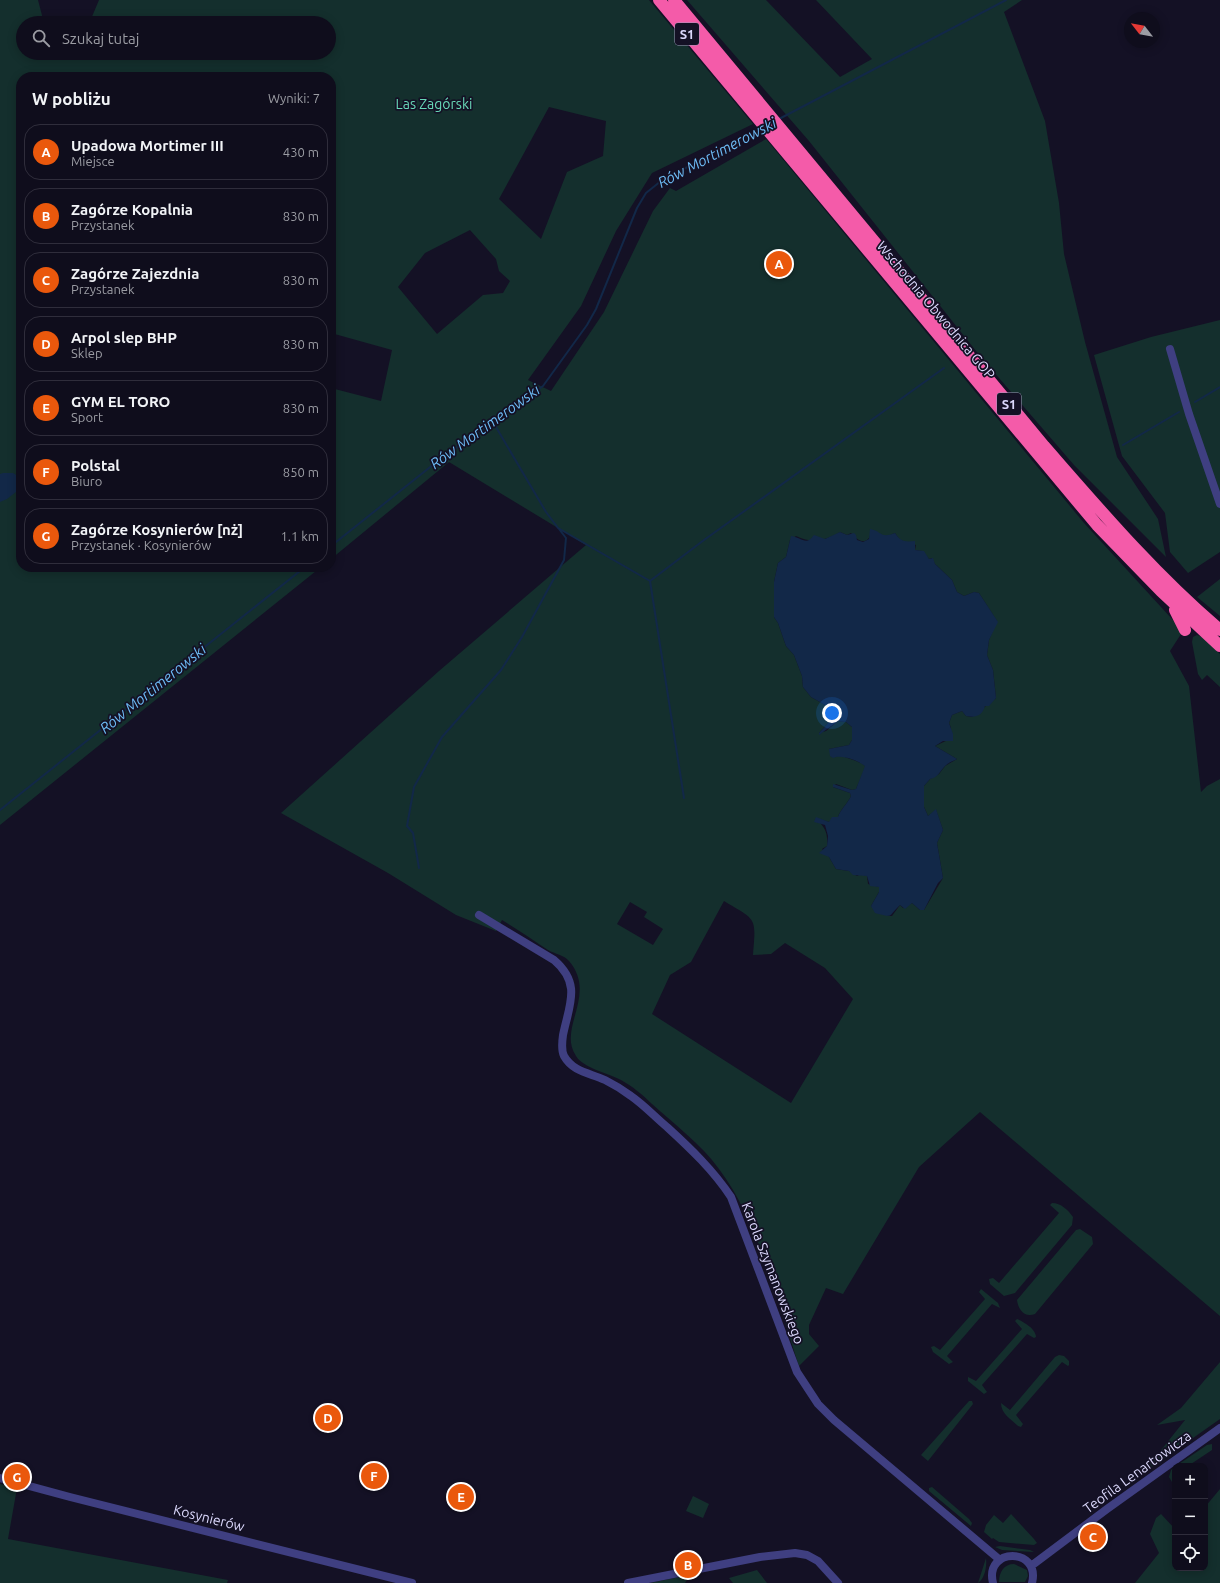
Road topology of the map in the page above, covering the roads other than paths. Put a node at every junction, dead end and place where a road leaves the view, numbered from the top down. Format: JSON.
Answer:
{"nodes":[{"id":1,"x":659,"y":0,"type":"edge"},
{"id":2,"x":674,"y":0,"type":"edge"},
{"id":3,"x":719,"y":64,"type":"junction"},
{"id":4,"x":807,"y":169,"type":"junction"},
{"id":5,"x":1170,"y":349,"type":"dead end"},
{"id":6,"x":1220,"y":504,"type":"edge"},
{"id":7,"x":1161,"y":591,"type":"junction"},
{"id":8,"x":1185,"y":630,"type":"dead end"},
{"id":9,"x":1220,"y":630,"type":"edge"},
{"id":10,"x":1220,"y":646,"type":"edge"},
{"id":11,"x":479,"y":916,"type":"dead end"},
{"id":12,"x":1220,"y":1428,"type":"edge"},
{"id":13,"x":0,"y":1478,"type":"edge"},
{"id":14,"x":1000,"y":1560,"type":"junction"},
{"id":15,"x":1031,"y":1566,"type":"junction"},
{"id":16,"x":992,"y":1573,"type":"junction"},
{"id":17,"x":412,"y":1583,"type":"edge"},
{"id":18,"x":628,"y":1583,"type":"edge"},
{"id":19,"x":838,"y":1583,"type":"edge"},
{"id":20,"x":986,"y":1583,"type":"edge"},
{"id":21,"x":993,"y":1583,"type":"edge"},
{"id":22,"x":1032,"y":1583,"type":"edge"}],
"edges":[{"from":1,"to":3,"type":"highway","name":"Wschodnia Obwodnica GOP","number":"S1"},
{"from":2,"to":3,"type":"highway","name":"Wschodnia Obwodnica GOP","number":"S1"},
{"from":3,"to":4,"type":"highway","name":"Wschodnia Obwodnica GOP","number":"S1"},
{"from":4,"to":7,"type":"highway","name":"Wschodnia Obwodnica GOP","number":"S1"},
{"from":4,"to":9,"type":"highway","name":"Wschodnia Obwodnica GOP","number":"S1"},
{"from":5,"to":6,"type":"street"},
{"from":7,"to":8,"type":"highway"},
{"from":7,"to":10,"type":"highway","name":"Wschodnia Obwodnica GOP","number":"S1"},
{"from":11,"to":14,"type":"street","name":"Karola Szymanowskiego"},
{"from":12,"to":15,"type":"street","name":"Teofila Lenartowicza"},
{"from":13,"to":17,"type":"street","name":"Kosynierów"},
{"from":14,"to":15,"type":"street"},
{"from":14,"to":16,"type":"street"},
{"from":15,"to":22,"type":"street"},
{"from":16,"to":20,"type":"street"},
{"from":16,"to":21,"type":"street"},
{"from":18,"to":19,"type":"street"}]}
